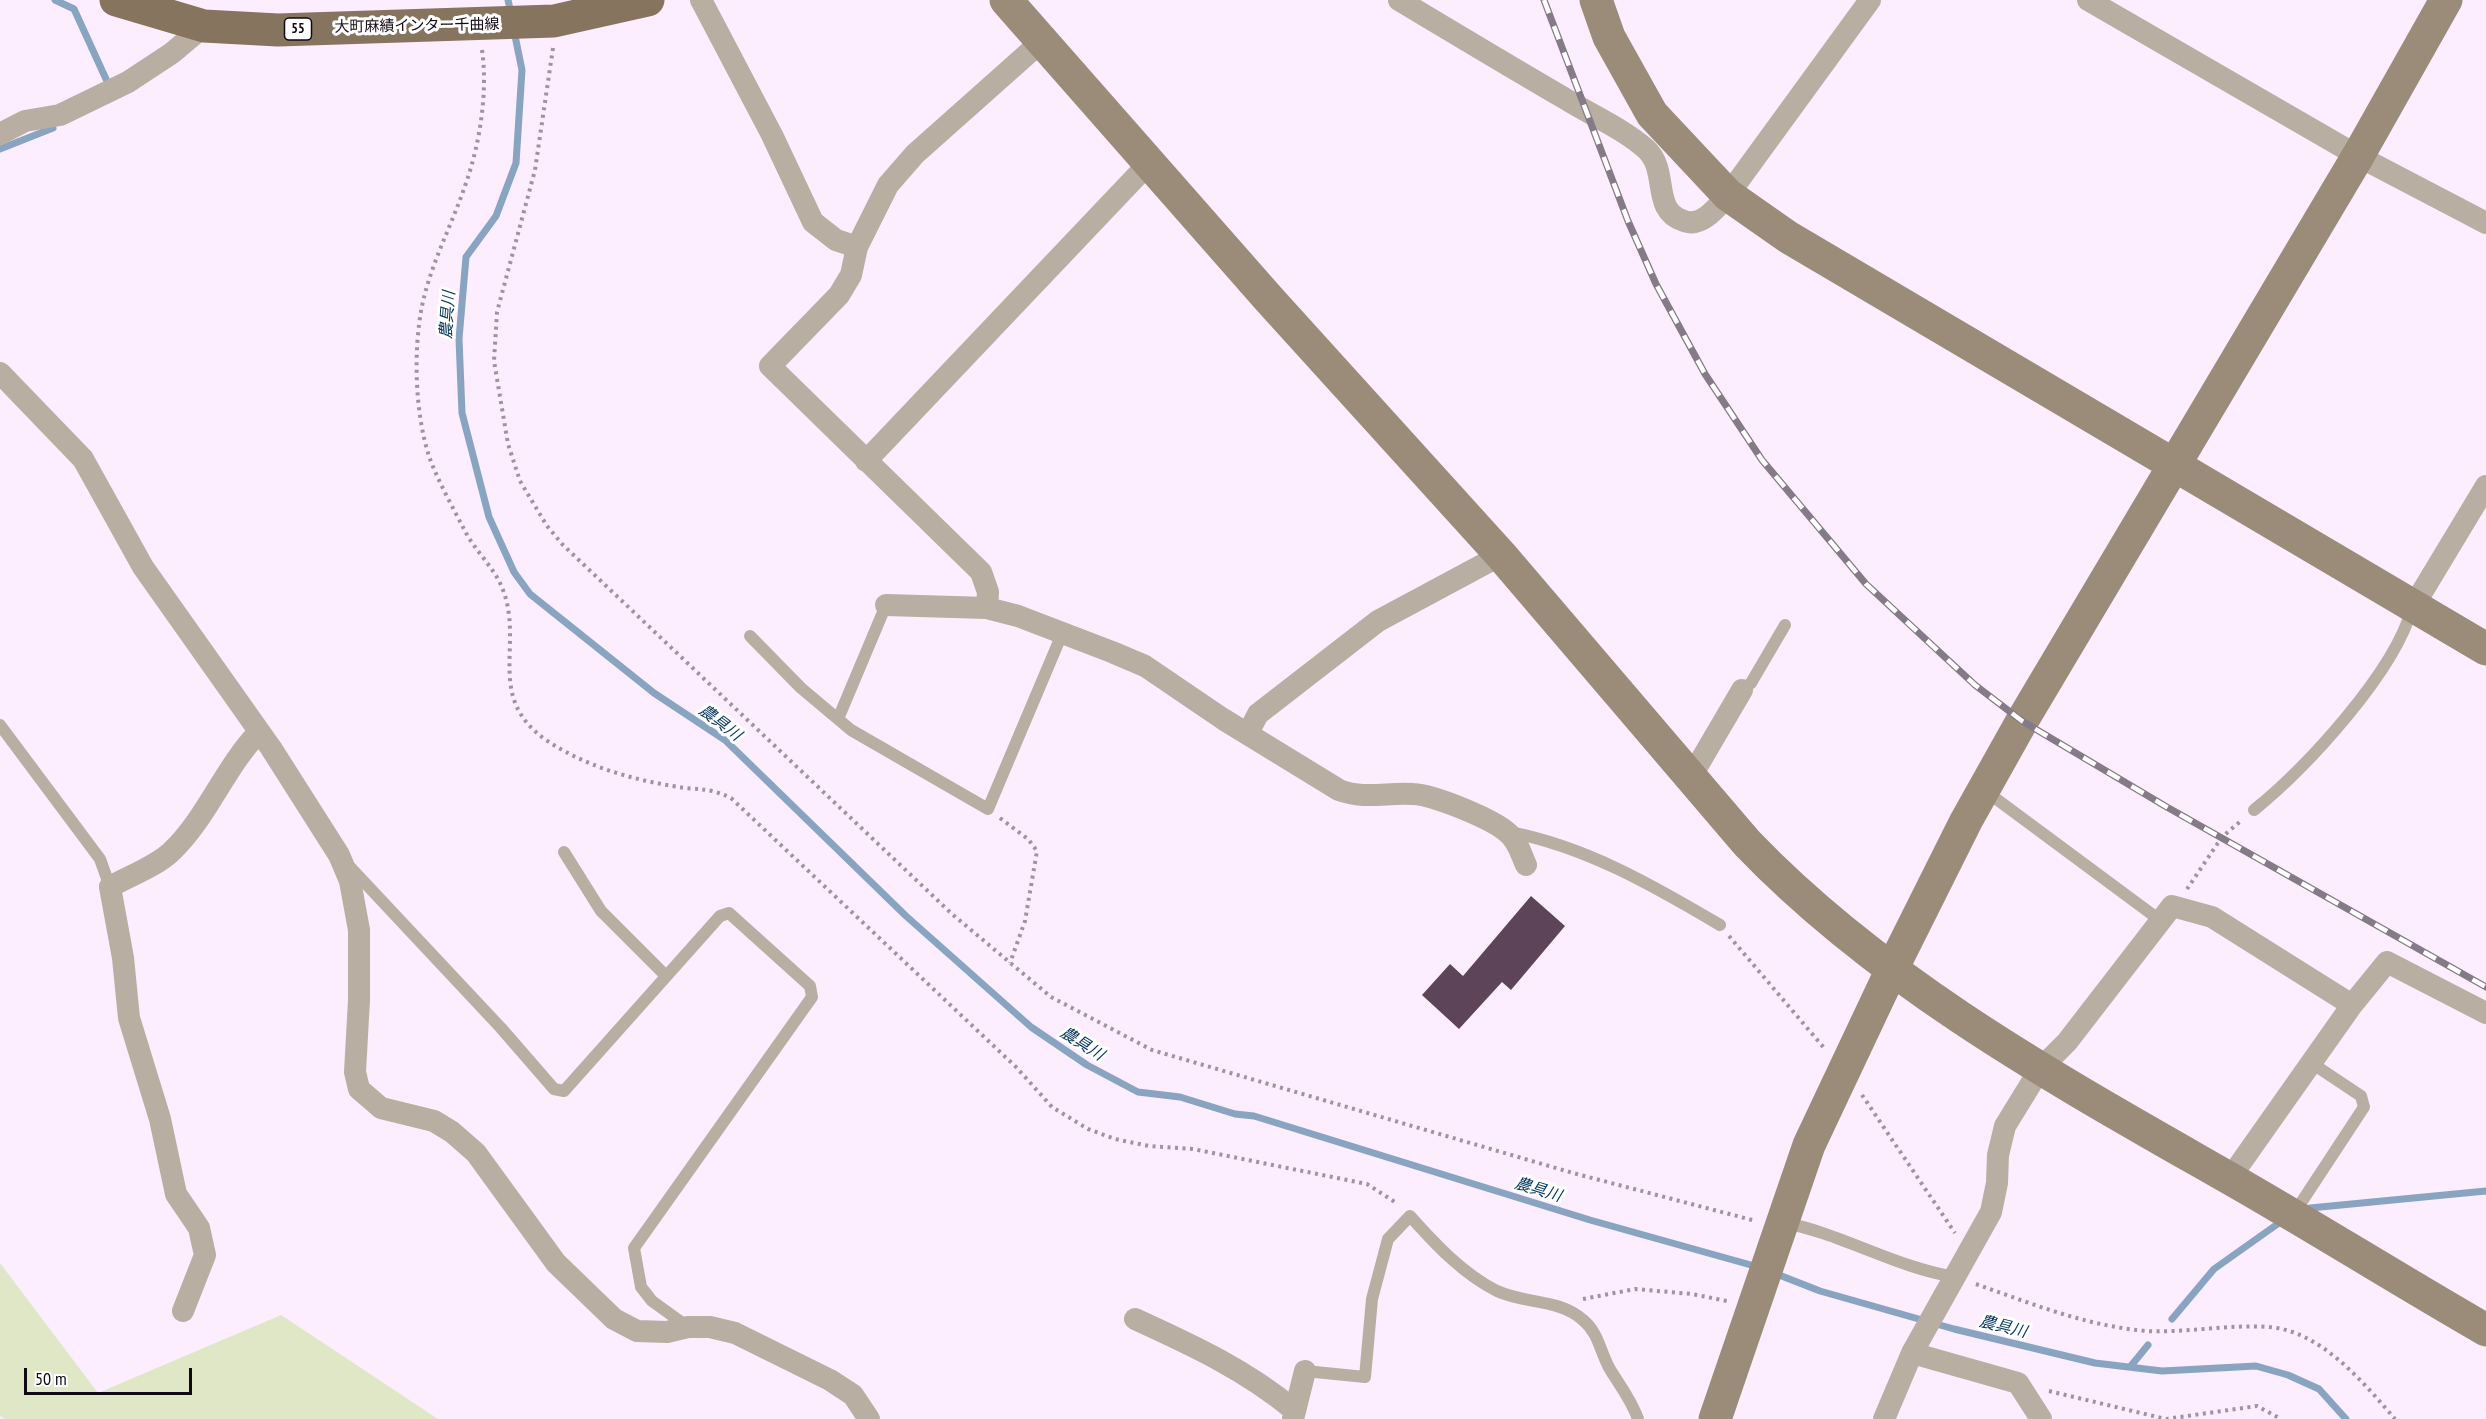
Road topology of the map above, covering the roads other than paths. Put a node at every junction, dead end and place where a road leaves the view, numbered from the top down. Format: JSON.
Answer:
{"nodes":[{"id":1,"x":116,"y":0,"type":"edge"},
{"id":2,"x":701,"y":0,"type":"edge"},
{"id":3,"x":1006,"y":0,"type":"edge"},
{"id":4,"x":1399,"y":0,"type":"edge"},
{"id":5,"x":1596,"y":0,"type":"edge"},
{"id":6,"x":1869,"y":0,"type":"edge"},
{"id":7,"x":2088,"y":0,"type":"edge"},
{"id":8,"x":2446,"y":0,"type":"edge"},
{"id":9,"x":629,"y":2,"type":"edge"},
{"id":10,"x":204,"y":26,"type":"junction"},
{"id":11,"x":1042,"y":41,"type":"junction"},
{"id":12,"x":0,"y":134,"type":"edge"},
{"id":13,"x":2358,"y":156,"type":"junction"},
{"id":14,"x":1151,"y":161,"type":"junction"},
{"id":15,"x":1728,"y":195,"type":"junction"},
{"id":16,"x":2486,"y":223,"type":"edge"},
{"id":17,"x":857,"y":247,"type":"junction"},
{"id":18,"x":0,"y":373,"type":"edge"},
{"id":19,"x":866,"y":461,"type":"junction"},
{"id":20,"x":2174,"y":463,"type":"junction"},
{"id":21,"x":2486,"y":486,"type":"edge"},
{"id":22,"x":1501,"y":555,"type":"junction"},
{"id":23,"x":886,"y":605,"type":"joint"},
{"id":24,"x":2413,"y":607,"type":"junction"},
{"id":25,"x":987,"y":608,"type":"junction"},
{"id":26,"x":1785,"y":625,"type":"dead end"},
{"id":27,"x":1062,"y":634,"type":"junction"},
{"id":28,"x":750,"y":636,"type":"dead end"},
{"id":29,"x":2486,"y":649,"type":"edge"},
{"id":30,"x":1742,"y":690,"type":"joint"},
{"id":31,"x":838,"y":719,"type":"junction"},
{"id":32,"x":0,"y":725,"type":"edge"},
{"id":33,"x":259,"y":732,"type":"junction"},
{"id":34,"x":1248,"y":733,"type":"junction"},
{"id":35,"x":1691,"y":777,"type":"junction"},
{"id":36,"x":1982,"y":793,"type":"junction"},
{"id":37,"x":2254,"y":810,"type":"road end"},
{"id":38,"x":1508,"y":832,"type":"junction"},
{"id":39,"x":564,"y":852,"type":"dead end"},
{"id":40,"x":339,"y":855,"type":"junction"},
{"id":41,"x":1526,"y":865,"type":"dead end"},
{"id":42,"x":110,"y":887,"type":"junction"},
{"id":43,"x":2166,"y":913,"type":"junction"},
{"id":44,"x":1720,"y":925,"type":"dead end"},
{"id":45,"x":1893,"y":967,"type":"junction"},
{"id":46,"x":666,"y":976,"type":"junction"},
{"id":47,"x":2352,"y":1005,"type":"junction"},
{"id":48,"x":2486,"y":1013,"type":"edge"},
{"id":49,"x":2310,"y":1062,"type":"junction"},
{"id":50,"x":2040,"y":1069,"type":"junction"},
{"id":51,"x":2230,"y":1178,"type":"junction"},
{"id":52,"x":2292,"y":1216,"type":"junction"},
{"id":53,"x":1779,"y":1228,"type":"junction"},
{"id":54,"x":1953,"y":1282,"type":"junction"},
{"id":55,"x":183,"y":1311,"type":"dead end"},
{"id":56,"x":1135,"y":1319,"type":"dead end"},
{"id":57,"x":688,"y":1327,"type":"junction"},
{"id":58,"x":2486,"y":1329,"type":"edge"},
{"id":59,"x":1915,"y":1348,"type":"junction"},
{"id":60,"x":1305,"y":1371,"type":"joint"},
{"id":61,"x":1293,"y":1414,"type":"edge"},
{"id":62,"x":870,"y":1419,"type":"edge"},
{"id":63,"x":1638,"y":1419,"type":"edge"},
{"id":64,"x":1715,"y":1419,"type":"edge"},
{"id":65,"x":1884,"y":1419,"type":"edge"},
{"id":66,"x":2041,"y":1419,"type":"edge"}],
"edges":[{"from":1,"to":10,"type":"main road","name":"大町麻績インター千曲線","number":"55"},
{"from":2,"to":17,"type":"street"},
{"from":3,"to":11,"type":"street"},
{"from":4,"to":15,"type":"street"},
{"from":5,"to":15,"type":"street"},
{"from":6,"to":15,"type":"street"},
{"from":7,"to":13,"type":"street"},
{"from":8,"to":13,"type":"street"},
{"from":9,"to":10,"type":"main road","name":"大町麻績インター千曲線","number":"55"},
{"from":10,"to":12,"type":"street"},
{"from":11,"to":14,"type":"street"},
{"from":11,"to":17,"type":"street"},
{"from":13,"to":16,"type":"street"},
{"from":13,"to":20,"type":"street"},
{"from":14,"to":19,"type":"street"},
{"from":14,"to":22,"type":"street"},
{"from":15,"to":20,"type":"street"},
{"from":17,"to":19,"type":"street"},
{"from":18,"to":33,"type":"street"},
{"from":19,"to":25,"type":"street"},
{"from":20,"to":24,"type":"street"},
{"from":20,"to":36,"type":"street"},
{"from":21,"to":24,"type":"street"},
{"from":22,"to":34,"type":"street"},
{"from":22,"to":35,"type":"street"},
{"from":23,"to":25,"type":"street"},
{"from":23,"to":31,"type":"lane"},
{"from":24,"to":29,"type":"street"},
{"from":24,"to":37,"type":"lane"},
{"from":25,"to":27,"type":"street"},
{"from":26,"to":30,"type":"lane"},
{"from":27,"to":31,"type":"lane"},
{"from":27,"to":34,"type":"street"},
{"from":28,"to":31,"type":"lane"},
{"from":30,"to":35,"type":"street"},
{"from":32,"to":42,"type":"lane"},
{"from":33,"to":40,"type":"street"},
{"from":33,"to":42,"type":"street"},
{"from":34,"to":38,"type":"street"},
{"from":35,"to":45,"type":"street"},
{"from":36,"to":43,"type":"lane"},
{"from":36,"to":45,"type":"street"},
{"from":38,"to":41,"type":"street"},
{"from":38,"to":44,"type":"lane"},
{"from":39,"to":46,"type":"lane"},
{"from":40,"to":46,"type":"lane"},
{"from":40,"to":57,"type":"street"},
{"from":42,"to":55,"type":"street"},
{"from":43,"to":47,"type":"street"},
{"from":43,"to":50,"type":"street"},
{"from":45,"to":50,"type":"street"},
{"from":45,"to":53,"type":"street"},
{"from":46,"to":57,"type":"lane"},
{"from":47,"to":48,"type":"street"},
{"from":47,"to":49,"type":"street"},
{"from":49,"to":51,"type":"street"},
{"from":49,"to":52,"type":"lane"},
{"from":50,"to":51,"type":"street"},
{"from":50,"to":54,"type":"street"},
{"from":51,"to":52,"type":"street"},
{"from":52,"to":58,"type":"street"},
{"from":53,"to":54,"type":"lane"},
{"from":53,"to":64,"type":"street"},
{"from":54,"to":59,"type":"street"},
{"from":56,"to":61,"type":"street"},
{"from":57,"to":62,"type":"street"},
{"from":59,"to":65,"type":"street"},
{"from":59,"to":66,"type":"street"},
{"from":60,"to":61,"type":"street"},
{"from":60,"to":63,"type":"lane"}]}
